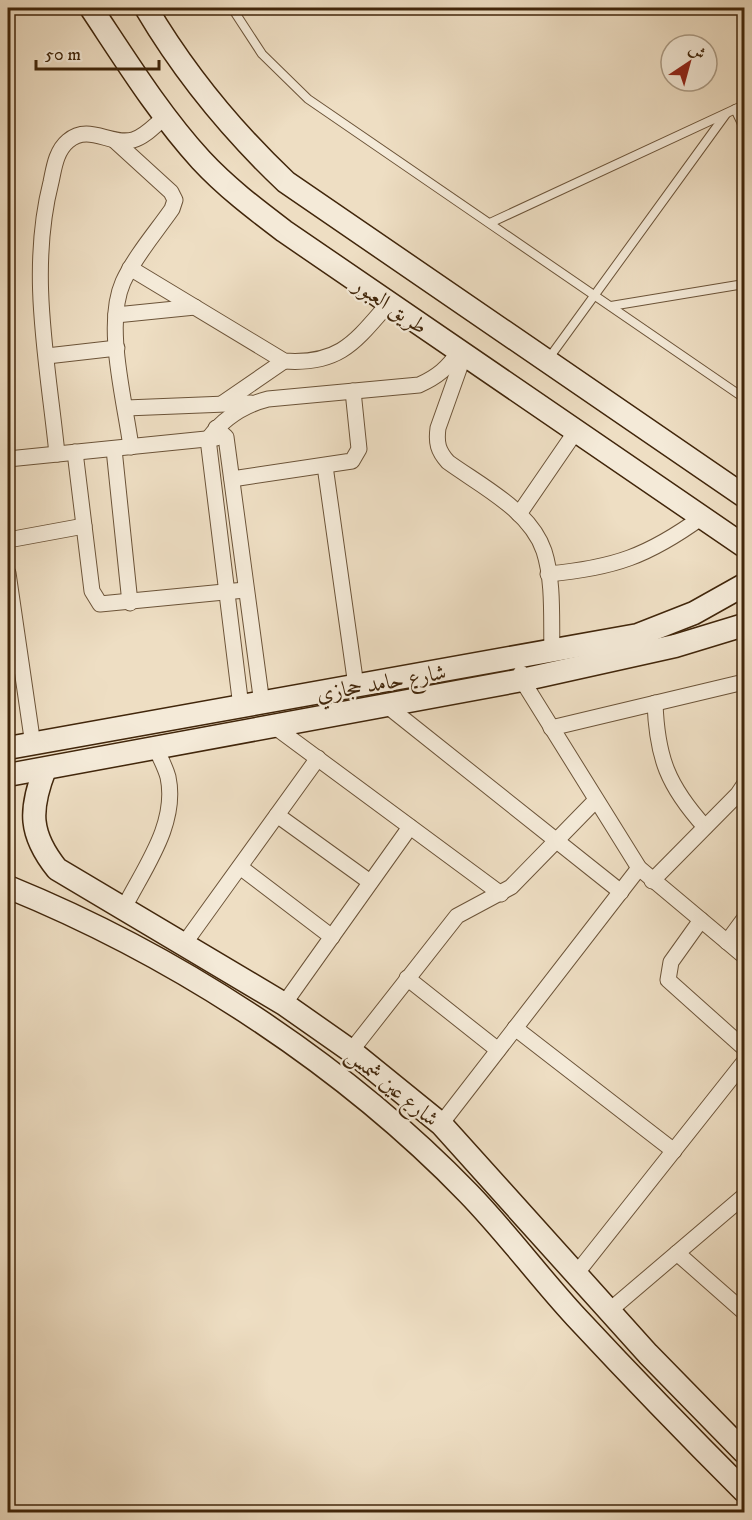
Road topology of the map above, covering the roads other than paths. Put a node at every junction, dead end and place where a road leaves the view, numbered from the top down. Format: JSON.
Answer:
{"nodes":[{"id":1,"x":91,"y":8,"type":"edge"},
{"id":2,"x":146,"y":8,"type":"edge"},
{"id":3,"x":232,"y":8,"type":"edge"},
{"id":4,"x":744,"y":105,"type":"edge"},
{"id":5,"x":735,"y":109,"type":"junction"},
{"id":6,"x":726,"y":114,"type":"junction"},
{"id":7,"x":166,"y":116,"type":"junction"},
{"id":8,"x":744,"y":128,"type":"edge"},
{"id":9,"x":114,"y":140,"type":"junction"},
{"id":10,"x":490,"y":224,"type":"junction"},
{"id":11,"x":130,"y":268,"type":"junction"},
{"id":12,"x":744,"y":284,"type":"edge"},
{"id":13,"x":595,"y":295,"type":"junction"},
{"id":14,"x":389,"y":303,"type":"junction"},
{"id":15,"x":611,"y":306,"type":"junction"},
{"id":16,"x":195,"y":307,"type":"junction"},
{"id":17,"x":116,"y":315,"type":"junction"},
{"id":18,"x":117,"y":348,"type":"junction"},
{"id":19,"x":462,"y":353,"type":"junction"},
{"id":20,"x":47,"y":356,"type":"junction"},
{"id":21,"x":284,"y":361,"type":"junction"},
{"id":22,"x":547,"y":361,"type":"junction"},
{"id":23,"x":123,"y":391,"type":"junction"},
{"id":24,"x":353,"y":391,"type":"junction"},
{"id":25,"x":744,"y":398,"type":"edge"},
{"id":26,"x":251,"y":403,"type":"junction"},
{"id":27,"x":171,"y":404,"type":"junction"},
{"id":28,"x":223,"y":404,"type":"junction"},
{"id":29,"x":126,"y":408,"type":"junction"},
{"id":30,"x":576,"y":431,"type":"junction"},
{"id":31,"x":217,"y":435,"type":"junction"},
{"id":32,"x":130,"y":447,"type":"junction"},
{"id":33,"x":114,"y":449,"type":"junction"},
{"id":34,"x":75,"y":452,"type":"junction"},
{"id":35,"x":57,"y":454,"type":"junction"},
{"id":36,"x":8,"y":459,"type":"edge"},
{"id":37,"x":325,"y":466,"type":"junction"},
{"id":38,"x":232,"y":479,"type":"junction"},
{"id":39,"x":744,"y":496,"type":"edge"},
{"id":40,"x":519,"y":514,"type":"junction"},
{"id":41,"x":702,"y":517,"type":"junction"},
{"id":42,"x":84,"y":526,"type":"junction"},
{"id":43,"x":8,"y":540,"type":"edge"},
{"id":44,"x":744,"y":546,"type":"edge"},
{"id":45,"x":8,"y":573,"type":"edge"},
{"id":46,"x":548,"y":574,"type":"junction"},
{"id":47,"x":744,"y":585,"type":"edge"},
{"id":48,"x":245,"y":590,"type":"junction"},
{"id":49,"x":226,"y":592,"type":"junction"},
{"id":50,"x":130,"y":603,"type":"junction"},
{"id":51,"x":744,"y":625,"type":"edge"},
{"id":52,"x":552,"y":652,"type":"junction"},
{"id":53,"x":520,"y":669,"type":"junction"},
{"id":54,"x":23,"y":675,"type":"junction"},
{"id":55,"x":8,"y":677,"type":"edge"},
{"id":56,"x":744,"y":682,"type":"edge"},
{"id":57,"x":356,"y":686,"type":"junction"},
{"id":58,"x":655,"y":703,"type":"junction"},
{"id":59,"x":386,"y":705,"type":"junction"},
{"id":60,"x":258,"y":712,"type":"junction"},
{"id":61,"x":551,"y":728,"type":"junction"},
{"id":62,"x":33,"y":745,"type":"junction"},
{"id":63,"x":155,"y":746,"type":"junction"},
{"id":64,"x":8,"y":748,"type":"edge"},
{"id":65,"x":318,"y":758,"type":"junction"},
{"id":66,"x":45,"y":770,"type":"junction"},
{"id":67,"x":8,"y":775,"type":"edge"},
{"id":68,"x":742,"y":793,"type":"edge"},
{"id":69,"x":596,"y":800,"type":"junction"},
{"id":70,"x":278,"y":815,"type":"junction"},
{"id":71,"x":410,"y":827,"type":"junction"},
{"id":72,"x":705,"y":827,"type":"junction"},
{"id":73,"x":556,"y":841,"type":"junction"},
{"id":74,"x":240,"y":867,"type":"junction"},
{"id":75,"x":639,"y":868,"type":"junction"},
{"id":76,"x":652,"y":881,"type":"junction"},
{"id":77,"x":370,"y":882,"type":"junction"},
{"id":78,"x":8,"y":887,"type":"edge"},
{"id":79,"x":621,"y":892,"type":"junction"},
{"id":80,"x":501,"y":894,"type":"junction"},
{"id":81,"x":124,"y":908,"type":"junction"},
{"id":82,"x":744,"y":919,"type":"edge"},
{"id":83,"x":701,"y":920,"type":"junction"},
{"id":84,"x":332,"y":937,"type":"junction"},
{"id":85,"x":727,"y":942,"type":"junction"},
{"id":86,"x":184,"y":944,"type":"junction"},
{"id":87,"x":744,"y":956,"type":"edge"},
{"id":88,"x":407,"y":978,"type":"junction"},
{"id":89,"x":284,"y":1004,"type":"junction"},
{"id":90,"x":515,"y":1028,"type":"junction"},
{"id":91,"x":744,"y":1048,"type":"edge"},
{"id":92,"x":498,"y":1050,"type":"junction"},
{"id":93,"x":351,"y":1051,"type":"junction"},
{"id":94,"x":744,"y":1062,"type":"edge"},
{"id":95,"x":441,"y":1124,"type":"junction"},
{"id":96,"x":674,"y":1151,"type":"junction"},
{"id":97,"x":741,"y":1204,"type":"edge"},
{"id":98,"x":676,"y":1253,"type":"junction"},
{"id":99,"x":576,"y":1274,"type":"junction"},
{"id":100,"x":609,"y":1311,"type":"junction"},
{"id":101,"x":744,"y":1312,"type":"edge"},
{"id":102,"x":744,"y":1452,"type":"edge"},
{"id":103,"x":744,"y":1491,"type":"edge"}],
"edges":[{"from":1,"to":7,"type":"street","name":"طريق العبور"},
{"from":2,"to":22,"type":"street","name":"طريق العبور"},
{"from":3,"to":10,"type":"lane"},
{"from":4,"to":5,"type":"lane"},
{"from":5,"to":6,"type":"lane"},
{"from":5,"to":8,"type":"lane"},
{"from":6,"to":10,"type":"lane"},
{"from":6,"to":13,"type":"lane"},
{"from":7,"to":9,"type":"street"},
{"from":7,"to":14,"type":"street","name":"طريق العبور"},
{"from":9,"to":11,"type":"street"},
{"from":9,"to":20,"type":"street"},
{"from":10,"to":13,"type":"lane"},
{"from":11,"to":16,"type":"street"},
{"from":11,"to":17,"type":"street"},
{"from":12,"to":15,"type":"lane"},
{"from":13,"to":15,"type":"lane"},
{"from":13,"to":22,"type":"lane"},
{"from":14,"to":19,"type":"street","name":"طريق العبور"},
{"from":14,"to":21,"type":"street"},
{"from":15,"to":25,"type":"lane"},
{"from":16,"to":17,"type":"street"},
{"from":16,"to":21,"type":"street"},
{"from":17,"to":18,"type":"street"},
{"from":18,"to":20,"type":"street"},
{"from":18,"to":23,"type":"street"},
{"from":19,"to":24,"type":"street"},
{"from":19,"to":30,"type":"street","name":"طريق العبور"},
{"from":19,"to":40,"type":"street"},
{"from":20,"to":35,"type":"street"},
{"from":21,"to":28,"type":"street"},
{"from":22,"to":39,"type":"street","name":"طريق العبور"},
{"from":23,"to":27,"type":"street"},
{"from":23,"to":29,"type":"street"},
{"from":24,"to":26,"type":"street"},
{"from":24,"to":37,"type":"street"},
{"from":26,"to":28,"type":"street"},
{"from":26,"to":31,"type":"street"},
{"from":27,"to":28,"type":"street"},
{"from":27,"to":29,"type":"street"},
{"from":29,"to":32,"type":"street"},
{"from":30,"to":40,"type":"street"},
{"from":30,"to":41,"type":"street","name":"طريق العبور"},
{"from":31,"to":32,"type":"street"},
{"from":31,"to":38,"type":"street"},
{"from":31,"to":49,"type":"street"},
{"from":32,"to":33,"type":"street"},
{"from":33,"to":34,"type":"street"},
{"from":33,"to":50,"type":"street"},
{"from":34,"to":35,"type":"street"},
{"from":34,"to":42,"type":"street"},
{"from":35,"to":36,"type":"street"},
{"from":37,"to":38,"type":"street"},
{"from":37,"to":57,"type":"street"},
{"from":38,"to":48,"type":"street"},
{"from":40,"to":46,"type":"street"},
{"from":41,"to":44,"type":"street","name":"طريق العبور"},
{"from":41,"to":46,"type":"street"},
{"from":42,"to":43,"type":"street"},
{"from":42,"to":50,"type":"street"},
{"from":45,"to":54,"type":"street"},
{"from":46,"to":52,"type":"street"},
{"from":47,"to":52,"type":"street","name":"شارع حامد حجازي"},
{"from":48,"to":49,"type":"street"},
{"from":48,"to":60,"type":"street"},
{"from":49,"to":50,"type":"street"},
{"from":49,"to":60,"type":"street"},
{"from":51,"to":53,"type":"street","name":"شارع حامد حجازي"},
{"from":52,"to":53,"type":"street","name":"شارع حامد حجازي"},
{"from":53,"to":57,"type":"street","name":"شارع حامد حجازي"},
{"from":53,"to":59,"type":"street","name":"شارع حامد حجازي"},
{"from":53,"to":61,"type":"street"},
{"from":54,"to":55,"type":"street"},
{"from":54,"to":62,"type":"street"},
{"from":56,"to":58,"type":"street"},
{"from":57,"to":60,"type":"street","name":"شارع حامد حجازي"},
{"from":58,"to":61,"type":"street"},
{"from":58,"to":72,"type":"street"},
{"from":59,"to":60,"type":"street","name":"شارع حامد حجازي"},
{"from":59,"to":73,"type":"street"},
{"from":60,"to":62,"type":"street","name":"شارع حامد حجازي"},
{"from":60,"to":63,"type":"street","name":"شارع حامد حجازي"},
{"from":60,"to":65,"type":"street"},
{"from":61,"to":69,"type":"street"},
{"from":62,"to":64,"type":"street","name":"شارع حامد حجازي"},
{"from":63,"to":66,"type":"street","name":"شارع حامد حجازي"},
{"from":63,"to":81,"type":"street"},
{"from":65,"to":70,"type":"street"},
{"from":65,"to":71,"type":"street"},
{"from":66,"to":67,"type":"street","name":"شارع حامد حجازي"},
{"from":66,"to":81,"type":"street","name":"شارع عين شمس"},
{"from":68,"to":72,"type":"street"},
{"from":69,"to":73,"type":"street"},
{"from":69,"to":75,"type":"street"},
{"from":70,"to":74,"type":"street"},
{"from":70,"to":77,"type":"street"},
{"from":71,"to":77,"type":"street"},
{"from":71,"to":80,"type":"street"},
{"from":72,"to":76,"type":"street"},
{"from":73,"to":79,"type":"street"},
{"from":73,"to":80,"type":"street"},
{"from":74,"to":84,"type":"street"},
{"from":74,"to":86,"type":"street"},
{"from":75,"to":76,"type":"street"},
{"from":75,"to":79,"type":"street"},
{"from":76,"to":83,"type":"street"},
{"from":77,"to":84,"type":"street"},
{"from":78,"to":103,"type":"street","name":"شارع عين شمس"},
{"from":79,"to":90,"type":"street"},
{"from":80,"to":88,"type":"street"},
{"from":81,"to":86,"type":"street","name":"شارع عين شمس"},
{"from":82,"to":85,"type":"street"},
{"from":83,"to":85,"type":"street"},
{"from":83,"to":91,"type":"street"},
{"from":84,"to":89,"type":"street"},
{"from":85,"to":87,"type":"street"},
{"from":86,"to":89,"type":"street","name":"شارع عين شمس"},
{"from":88,"to":92,"type":"street"},
{"from":88,"to":93,"type":"street"},
{"from":89,"to":93,"type":"street","name":"شارع عين شمس"},
{"from":90,"to":92,"type":"street"},
{"from":90,"to":96,"type":"street"},
{"from":92,"to":95,"type":"street"},
{"from":93,"to":95,"type":"street","name":"شارع عين شمس"},
{"from":94,"to":96,"type":"street"},
{"from":95,"to":99,"type":"street","name":"شارع عين شمس"},
{"from":96,"to":99,"type":"street"},
{"from":97,"to":98,"type":"street"},
{"from":98,"to":100,"type":"street"},
{"from":98,"to":101,"type":"street"},
{"from":99,"to":100,"type":"street","name":"شارع عين شمس"},
{"from":100,"to":102,"type":"street","name":"شارع عين شمس"}]}
